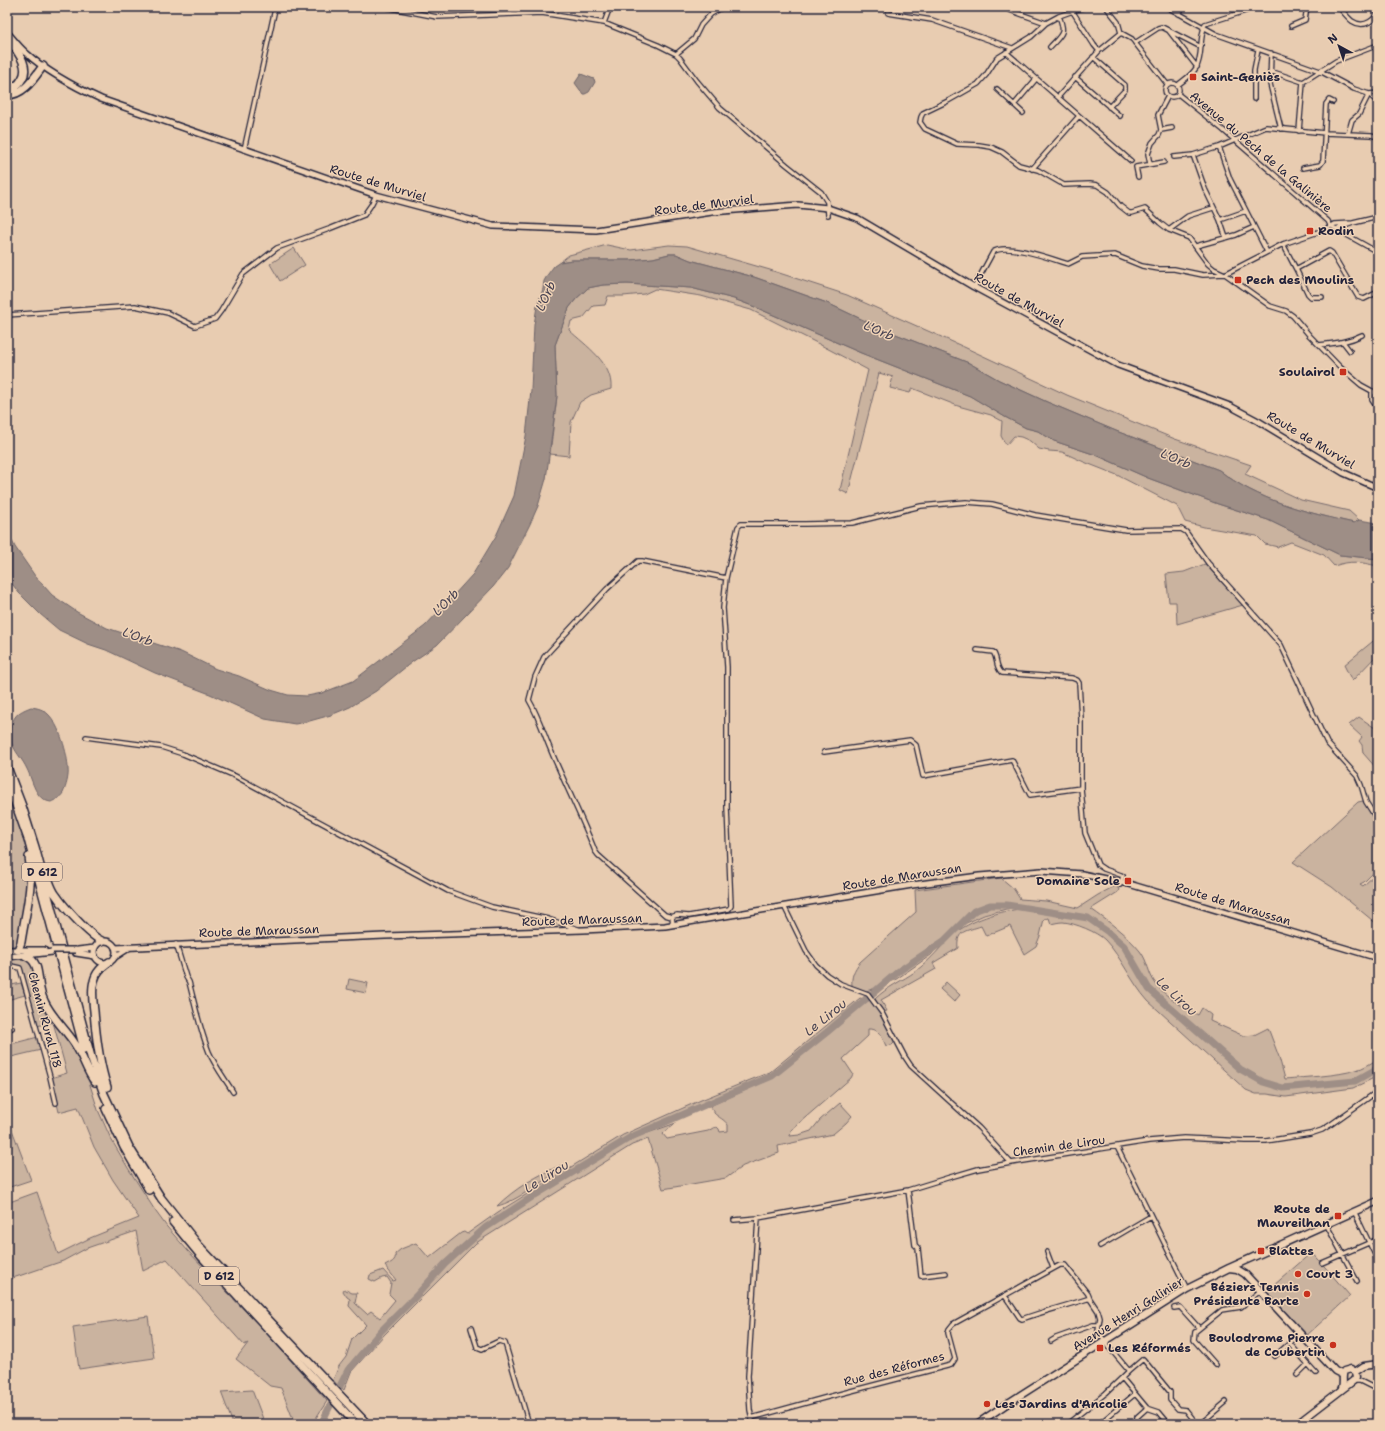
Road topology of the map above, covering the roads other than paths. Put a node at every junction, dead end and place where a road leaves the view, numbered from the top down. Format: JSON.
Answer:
{"nodes":[{"id":1,"x":288,"y":7,"type":"edge"},
{"id":2,"x":386,"y":7,"type":"edge"},
{"id":3,"x":539,"y":7,"type":"edge"},
{"id":4,"x":610,"y":7,"type":"edge"},
{"id":5,"x":723,"y":7,"type":"edge"},
{"id":6,"x":1001,"y":7,"type":"edge"},
{"id":7,"x":1084,"y":7,"type":"edge"},
{"id":8,"x":1106,"y":7,"type":"edge"},
{"id":9,"x":1167,"y":7,"type":"edge"},
{"id":10,"x":1183,"y":7,"type":"edge"},
{"id":11,"x":1258,"y":7,"type":"edge"},
{"id":12,"x":1307,"y":7,"type":"edge"},
{"id":13,"x":1338,"y":7,"type":"edge"},
{"id":14,"x":1378,"y":7,"type":"edge"},
{"id":15,"x":1073,"y":12,"type":"junction"},
{"id":16,"x":542,"y":13,"type":"junction"},
{"id":17,"x":888,"y":13,"type":"dead end"},
{"id":18,"x":1179,"y":14,"type":"junction"},
{"id":19,"x":1059,"y":16,"type":"junction"},
{"id":20,"x":1219,"y":20,"type":"junction"},
{"id":21,"x":604,"y":23,"type":"junction"},
{"id":22,"x":1046,"y":23,"type":"junction"},
{"id":23,"x":1291,"y":26,"type":"dead end"},
{"id":24,"x":1203,"y":28,"type":"junction"},
{"id":25,"x":1168,"y":30,"type":"junction"},
{"id":26,"x":1209,"y":31,"type":"junction"},
{"id":27,"x":7,"y":32,"type":"edge"},
{"id":28,"x":1121,"y":33,"type":"junction"},
{"id":29,"x":7,"y":38,"type":"edge"},
{"id":30,"x":1135,"y":43,"type":"junction"},
{"id":31,"x":1378,"y":45,"type":"edge"},
{"id":32,"x":1050,"y":47,"type":"dead end"},
{"id":33,"x":1201,"y":47,"type":"junction"},
{"id":34,"x":1012,"y":48,"type":"junction"},
{"id":35,"x":1258,"y":50,"type":"junction"},
{"id":36,"x":1099,"y":51,"type":"junction"},
{"id":37,"x":1006,"y":52,"type":"junction"},
{"id":38,"x":1271,"y":53,"type":"junction"},
{"id":39,"x":676,"y":54,"type":"junction"},
{"id":40,"x":1093,"y":57,"type":"junction"},
{"id":41,"x":43,"y":66,"type":"junction"},
{"id":42,"x":1197,"y":67,"type":"junction"},
{"id":43,"x":1270,"y":71,"type":"junction"},
{"id":44,"x":1320,"y":71,"type":"junction"},
{"id":45,"x":1075,"y":77,"type":"junction"},
{"id":46,"x":1036,"y":79,"type":"junction"},
{"id":47,"x":1303,"y":82,"type":"junction"},
{"id":48,"x":1167,"y":84,"type":"junction"},
{"id":49,"x":1178,"y":85,"type":"junction"},
{"id":50,"x":997,"y":89,"type":"dead end"},
{"id":51,"x":7,"y":90,"type":"edge"},
{"id":52,"x":1378,"y":93,"type":"edge"},
{"id":53,"x":1178,"y":94,"type":"junction"},
{"id":54,"x":1369,"y":94,"type":"junction"},
{"id":55,"x":7,"y":95,"type":"edge"},
{"id":56,"x":1168,"y":96,"type":"junction"},
{"id":57,"x":1058,"y":98,"type":"junction"},
{"id":58,"x":1254,"y":99,"type":"dead end"},
{"id":59,"x":1333,"y":102,"type":"dead end"},
{"id":60,"x":1378,"y":103,"type":"edge"},
{"id":61,"x":1014,"y":104,"type":"junction"},
{"id":62,"x":1110,"y":107,"type":"junction"},
{"id":63,"x":1023,"y":113,"type":"dead end"},
{"id":64,"x":1079,"y":116,"type":"junction"},
{"id":65,"x":1120,"y":116,"type":"dead end"},
{"id":66,"x":1172,"y":128,"type":"dead end"},
{"id":67,"x":1281,"y":129,"type":"junction"},
{"id":68,"x":1161,"y":130,"type":"junction"},
{"id":69,"x":1299,"y":131,"type":"junction"},
{"id":70,"x":1325,"y":133,"type":"junction"},
{"id":71,"x":1348,"y":134,"type":"junction"},
{"id":72,"x":1378,"y":137,"type":"edge"},
{"id":73,"x":1235,"y":140,"type":"junction"},
{"id":74,"x":1220,"y":147,"type":"junction"},
{"id":75,"x":244,"y":150,"type":"junction"},
{"id":76,"x":1192,"y":155,"type":"junction"},
{"id":77,"x":1174,"y":157,"type":"dead end"},
{"id":78,"x":1131,"y":161,"type":"dead end"},
{"id":79,"x":1164,"y":162,"type":"dead end"},
{"id":80,"x":1150,"y":164,"type":"junction"},
{"id":81,"x":1303,"y":168,"type":"dead end"},
{"id":82,"x":1032,"y":169,"type":"junction"},
{"id":83,"x":1138,"y":177,"type":"dead end"},
{"id":84,"x":376,"y":195,"type":"junction"},
{"id":85,"x":828,"y":208,"type":"junction"},
{"id":86,"x":1213,"y":208,"type":"junction"},
{"id":87,"x":1246,"y":211,"type":"junction"},
{"id":88,"x":828,"y":215,"type":"dead end"},
{"id":89,"x":1378,"y":217,"type":"edge"},
{"id":90,"x":1220,"y":220,"type":"junction"},
{"id":91,"x":1330,"y":225,"type":"junction"},
{"id":92,"x":1343,"y":225,"type":"junction"},
{"id":93,"x":1254,"y":227,"type":"junction"},
{"id":94,"x":1336,"y":229,"type":"junction"},
{"id":95,"x":1169,"y":230,"type":"junction"},
{"id":96,"x":1350,"y":236,"type":"junction"},
{"id":97,"x":1226,"y":238,"type":"junction"},
{"id":98,"x":1283,"y":244,"type":"junction"},
{"id":99,"x":1196,"y":246,"type":"junction"},
{"id":100,"x":1372,"y":249,"type":"dead end"},
{"id":101,"x":1267,"y":252,"type":"junction"},
{"id":102,"x":1296,"y":269,"type":"junction"},
{"id":103,"x":1225,"y":274,"type":"junction"},
{"id":104,"x":974,"y":287,"type":"junction"},
{"id":105,"x":1378,"y":292,"type":"edge"},
{"id":106,"x":1322,"y":297,"type":"dead end"},
{"id":107,"x":7,"y":315,"type":"edge"},
{"id":108,"x":1362,"y":335,"type":"dead end"},
{"id":109,"x":1343,"y":342,"type":"junction"},
{"id":110,"x":1319,"y":345,"type":"junction"},
{"id":111,"x":1350,"y":351,"type":"dead end"},
{"id":112,"x":1372,"y":392,"type":"junction"},
{"id":113,"x":1378,"y":393,"type":"edge"},
{"id":114,"x":1378,"y":409,"type":"edge"},
{"id":115,"x":1378,"y":488,"type":"edge"},
{"id":116,"x":726,"y":578,"type":"junction"},
{"id":117,"x":978,"y":650,"type":"dead end"},
{"id":118,"x":86,"y":737,"type":"dead end"},
{"id":119,"x":824,"y":752,"type":"dead end"},
{"id":120,"x":7,"y":767,"type":"edge"},
{"id":121,"x":7,"y":780,"type":"edge"},
{"id":122,"x":1081,"y":788,"type":"junction"},
{"id":123,"x":24,"y":819,"type":"junction"},
{"id":124,"x":1378,"y":821,"type":"edge"},
{"id":125,"x":1121,"y":884,"type":"junction"},
{"id":126,"x":784,"y":906,"type":"junction"},
{"id":127,"x":672,"y":917,"type":"junction"},
{"id":128,"x":673,"y":924,"type":"junction"},
{"id":129,"x":583,"y":930,"type":"junction"},
{"id":130,"x":102,"y":941,"type":"junction"},
{"id":131,"x":176,"y":944,"type":"junction"},
{"id":132,"x":94,"y":948,"type":"junction"},
{"id":133,"x":115,"y":948,"type":"junction"},
{"id":134,"x":129,"y":948,"type":"junction"},
{"id":135,"x":7,"y":950,"type":"edge"},
{"id":136,"x":18,"y":950,"type":"junction"},
{"id":137,"x":53,"y":951,"type":"junction"},
{"id":138,"x":76,"y":952,"type":"junction"},
{"id":139,"x":26,"y":956,"type":"junction"},
{"id":140,"x":95,"y":956,"type":"junction"},
{"id":141,"x":115,"y":956,"type":"junction"},
{"id":142,"x":7,"y":957,"type":"edge"},
{"id":143,"x":1378,"y":959,"type":"edge"},
{"id":144,"x":109,"y":962,"type":"junction"},
{"id":145,"x":7,"y":966,"type":"edge"},
{"id":146,"x":12,"y":1028,"type":"dead end"},
{"id":147,"x":7,"y":1030,"type":"edge"},
{"id":148,"x":94,"y":1082,"type":"junction"},
{"id":149,"x":1378,"y":1091,"type":"edge"},
{"id":150,"x":233,"y":1092,"type":"dead end"},
{"id":151,"x":56,"y":1103,"type":"dead end"},
{"id":152,"x":117,"y":1122,"type":"junction"},
{"id":153,"x":1117,"y":1147,"type":"junction"},
{"id":154,"x":1011,"y":1163,"type":"junction"},
{"id":155,"x":908,"y":1190,"type":"junction"},
{"id":156,"x":1378,"y":1201,"type":"edge"},
{"id":157,"x":1354,"y":1211,"type":"junction"},
{"id":158,"x":1151,"y":1216,"type":"junction"},
{"id":159,"x":758,"y":1218,"type":"junction"},
{"id":160,"x":734,"y":1220,"type":"dead end"},
{"id":161,"x":1326,"y":1224,"type":"junction"},
{"id":162,"x":1378,"y":1239,"type":"edge"},
{"id":163,"x":1369,"y":1243,"type":"junction"},
{"id":164,"x":1100,"y":1246,"type":"dead end"},
{"id":165,"x":1047,"y":1252,"type":"dead end"},
{"id":166,"x":1343,"y":1254,"type":"junction"},
{"id":167,"x":1254,"y":1257,"type":"junction"},
{"id":168,"x":1378,"y":1261,"type":"edge"},
{"id":169,"x":1322,"y":1263,"type":"dead end"},
{"id":170,"x":1054,"y":1268,"type":"junction"},
{"id":171,"x":1229,"y":1268,"type":"junction"},
{"id":172,"x":946,"y":1273,"type":"dead end"},
{"id":173,"x":1245,"y":1274,"type":"junction"},
{"id":174,"x":1357,"y":1282,"type":"dead end"},
{"id":175,"x":1187,"y":1289,"type":"junction"},
{"id":176,"x":1260,"y":1291,"type":"junction"},
{"id":177,"x":1005,"y":1296,"type":"junction"},
{"id":178,"x":1090,"y":1299,"type":"junction"},
{"id":179,"x":1174,"y":1308,"type":"dead end"},
{"id":180,"x":1099,"y":1325,"type":"junction"},
{"id":181,"x":471,"y":1328,"type":"dead end"},
{"id":182,"x":1199,"y":1328,"type":"junction"},
{"id":183,"x":1300,"y":1334,"type":"junction"},
{"id":184,"x":1105,"y":1341,"type":"junction"},
{"id":185,"x":1051,"y":1342,"type":"dead end"},
{"id":186,"x":1289,"y":1343,"type":"junction"},
{"id":187,"x":1275,"y":1356,"type":"dead end"},
{"id":188,"x":1216,"y":1364,"type":"dead end"},
{"id":189,"x":1308,"y":1364,"type":"junction"},
{"id":190,"x":1378,"y":1364,"type":"edge"},
{"id":191,"x":1129,"y":1371,"type":"junction"},
{"id":192,"x":1316,"y":1373,"type":"dead end"},
{"id":193,"x":1297,"y":1375,"type":"dead end"},
{"id":194,"x":1350,"y":1377,"type":"junction"},
{"id":195,"x":1122,"y":1378,"type":"junction"},
{"id":196,"x":321,"y":1380,"type":"junction"},
{"id":197,"x":1378,"y":1390,"type":"edge"},
{"id":198,"x":1135,"y":1394,"type":"junction"},
{"id":199,"x":1019,"y":1396,"type":"junction"},
{"id":200,"x":1226,"y":1402,"type":"dead end"},
{"id":201,"x":1147,"y":1408,"type":"junction"},
{"id":202,"x":751,"y":1418,"type":"junction"},
{"id":203,"x":356,"y":1424,"type":"edge"},
{"id":204,"x":367,"y":1424,"type":"edge"},
{"id":205,"x":529,"y":1424,"type":"edge"},
{"id":206,"x":753,"y":1424,"type":"edge"},
{"id":207,"x":977,"y":1424,"type":"edge"},
{"id":208,"x":983,"y":1424,"type":"edge"},
{"id":209,"x":1067,"y":1424,"type":"edge"},
{"id":210,"x":1099,"y":1424,"type":"edge"},
{"id":211,"x":1136,"y":1424,"type":"edge"},
{"id":212,"x":1169,"y":1424,"type":"edge"},
{"id":213,"x":1199,"y":1424,"type":"edge"},
{"id":214,"x":1297,"y":1424,"type":"edge"},
{"id":215,"x":1329,"y":1424,"type":"edge"},
{"id":216,"x":1337,"y":1424,"type":"edge"}],
"edges":[{"from":1,"to":75,"type":"street"},
{"from":2,"to":16,"type":"street"},
{"from":3,"to":16,"type":"street"},
{"from":4,"to":21,"type":"street"},
{"from":5,"to":39,"type":"street"},
{"from":6,"to":22,"type":"street"},
{"from":7,"to":15,"type":"street"},
{"from":8,"to":28,"type":"street"},
{"from":9,"to":18,"type":"street"},
{"from":10,"to":18,"type":"street"},
{"from":11,"to":20,"type":"street"},
{"from":12,"to":23,"type":"street"},
{"from":13,"to":14,"type":"street"},
{"from":15,"to":19,"type":"street"},
{"from":15,"to":36,"type":"street"},
{"from":16,"to":21,"type":"street"},
{"from":17,"to":34,"type":"street"},
{"from":18,"to":24,"type":"street"},
{"from":19,"to":22,"type":"street"},
{"from":19,"to":32,"type":"street"},
{"from":20,"to":24,"type":"street"},
{"from":20,"to":26,"type":"street"},
{"from":21,"to":39,"type":"street"},
{"from":22,"to":34,"type":"street"},
{"from":24,"to":26,"type":"street"},
{"from":24,"to":33,"type":"street"},
{"from":25,"to":30,"type":"street"},
{"from":25,"to":33,"type":"street"},
{"from":25,"to":42,"type":"street"},
{"from":26,"to":35,"type":"street"},
{"from":27,"to":41,"type":"main road","name":"Route de Murviel"},
{"from":28,"to":30,"type":"street"},
{"from":28,"to":36,"type":"street"},
{"from":29,"to":51,"type":"highway"},
{"from":30,"to":48,"type":"street"},
{"from":31,"to":44,"type":"street"},
{"from":33,"to":42,"type":"street"},
{"from":34,"to":37,"type":"street"},
{"from":35,"to":38,"type":"street"},
{"from":35,"to":58,"type":"street"},
{"from":36,"to":40,"type":"street"},
{"from":37,"to":46,"type":"street"},
{"from":37,"to":82,"type":"street"},
{"from":38,"to":43,"type":"street"},
{"from":38,"to":44,"type":"street"},
{"from":39,"to":85,"type":"street"},
{"from":40,"to":45,"type":"street"},
{"from":40,"to":62,"type":"street"},
{"from":41,"to":55,"type":"highway"},
{"from":41,"to":75,"type":"main road","name":"Route de Murviel"},
{"from":42,"to":49,"type":"street"},
{"from":43,"to":47,"type":"street"},
{"from":43,"to":67,"type":"street"},
{"from":44,"to":47,"type":"street"},
{"from":44,"to":54,"type":"street"},
{"from":45,"to":57,"type":"street"},
{"from":45,"to":62,"type":"street"},
{"from":46,"to":57,"type":"street"},
{"from":46,"to":61,"type":"street"},
{"from":47,"to":69,"type":"street"},
{"from":48,"to":49,"type":"street"},
{"from":48,"to":56,"type":"street"},
{"from":49,"to":53,"type":"street"},
{"from":50,"to":61,"type":"street"},
{"from":52,"to":54,"type":"street"},
{"from":53,"to":56,"type":"street"},
{"from":53,"to":73,"type":"street","name":"Avenue du Pech de la Galinière"},
{"from":54,"to":60,"type":"street"},
{"from":54,"to":71,"type":"street"},
{"from":56,"to":68,"type":"street"},
{"from":57,"to":64,"type":"street"},
{"from":59,"to":70,"type":"street"},
{"from":61,"to":63,"type":"street"},
{"from":62,"to":65,"type":"street"},
{"from":64,"to":78,"type":"street"},
{"from":64,"to":82,"type":"street"},
{"from":66,"to":68,"type":"street"},
{"from":67,"to":69,"type":"street"},
{"from":67,"to":73,"type":"street"},
{"from":68,"to":80,"type":"street"},
{"from":69,"to":70,"type":"street"},
{"from":70,"to":71,"type":"street"},
{"from":70,"to":81,"type":"street"},
{"from":71,"to":72,"type":"street"},
{"from":73,"to":74,"type":"street"},
{"from":73,"to":91,"type":"street","name":"Avenue du Pech de la Galinière"},
{"from":74,"to":76,"type":"street"},
{"from":74,"to":87,"type":"street"},
{"from":75,"to":84,"type":"main road","name":"Route de Murviel"},
{"from":76,"to":77,"type":"street"},
{"from":76,"to":86,"type":"street"},
{"from":79,"to":80,"type":"street"},
{"from":80,"to":83,"type":"street"},
{"from":82,"to":95,"type":"street"},
{"from":84,"to":85,"type":"main road","name":"Route de Murviel"},
{"from":84,"to":107,"type":"street"},
{"from":85,"to":88,"type":"street"},
{"from":85,"to":104,"type":"main road","name":"Route de Murviel"},
{"from":86,"to":90,"type":"street"},
{"from":86,"to":95,"type":"street"},
{"from":87,"to":90,"type":"street"},
{"from":87,"to":93,"type":"street"},
{"from":89,"to":92,"type":"street"},
{"from":90,"to":97,"type":"street"},
{"from":91,"to":92,"type":"street"},
{"from":91,"to":94,"type":"street","name":"Avenue du Pech de la Galinière"},
{"from":91,"to":98,"type":"street"},
{"from":92,"to":94,"type":"street"},
{"from":92,"to":96,"type":"street"},
{"from":93,"to":97,"type":"street"},
{"from":93,"to":101,"type":"street"},
{"from":94,"to":96,"type":"street","name":"Avenue du Pech de la Galinière"},
{"from":95,"to":99,"type":"street"},
{"from":96,"to":100,"type":"street","name":"Avenue du Pech de la Galinière"},
{"from":97,"to":99,"type":"street"},
{"from":98,"to":101,"type":"street"},
{"from":98,"to":102,"type":"street"},
{"from":99,"to":103,"type":"street"},
{"from":101,"to":103,"type":"street"},
{"from":102,"to":105,"type":"street"},
{"from":102,"to":106,"type":"street"},
{"from":103,"to":104,"type":"street"},
{"from":103,"to":110,"type":"street"},
{"from":104,"to":115,"type":"main road","name":"Route de Murviel"},
{"from":108,"to":109,"type":"street"},
{"from":109,"to":110,"type":"street"},
{"from":109,"to":111,"type":"street"},
{"from":110,"to":112,"type":"street"},
{"from":112,"to":113,"type":"street"},
{"from":112,"to":114,"type":"street"},
{"from":116,"to":124,"type":"street"},
{"from":116,"to":127,"type":"street"},
{"from":116,"to":127,"type":"street"},
{"from":117,"to":122,"type":"street"},
{"from":118,"to":129,"type":"street"},
{"from":119,"to":122,"type":"street"},
{"from":120,"to":123,"type":"highway","number":"D 612"},
{"from":121,"to":123,"type":"highway","number":"D 612"},
{"from":122,"to":125,"type":"street"},
{"from":123,"to":130,"type":"highway"},
{"from":123,"to":136,"type":"highway"},
{"from":123,"to":148,"type":"highway","number":"D 612"},
{"from":123,"to":152,"type":"highway","number":"D 612"},
{"from":125,"to":126,"type":"main road","name":"Route de Maraussan"},
{"from":125,"to":143,"type":"main road","name":"Route de Maraussan"},
{"from":126,"to":128,"type":"main road","name":"Route de Maraussan"},
{"from":126,"to":154,"type":"street"},
{"from":127,"to":128,"type":"street"},
{"from":128,"to":129,"type":"main road","name":"Route de Maraussan"},
{"from":129,"to":131,"type":"main road","name":"Route de Maraussan"},
{"from":130,"to":132,"type":"main road"},
{"from":130,"to":133,"type":"main road"},
{"from":131,"to":134,"type":"main road","name":"Route de Maraussan"},
{"from":131,"to":150,"type":"street"},
{"from":132,"to":138,"type":"main road"},
{"from":132,"to":140,"type":"main road"},
{"from":133,"to":134,"type":"main road","name":"Route de Maraussan"},
{"from":133,"to":141,"type":"main road"},
{"from":134,"to":141,"type":"main road","name":"Route de Maraussan"},
{"from":135,"to":136,"type":"main road"},
{"from":136,"to":137,"type":"main road"},
{"from":137,"to":138,"type":"main road","bridge":true},
{"from":137,"to":139,"type":"main road"},
{"from":138,"to":140,"type":"main road"},
{"from":139,"to":142,"type":"main road"},
{"from":139,"to":148,"type":"highway"},
{"from":140,"to":144,"type":"main road"},
{"from":141,"to":144,"type":"main road"},
{"from":144,"to":152,"type":"highway"},
{"from":145,"to":151,"type":"street","name":"Chemin Rural 118"},
{"from":146,"to":147,"type":"street"},
{"from":148,"to":196,"type":"highway","number":"D 612"},
{"from":149,"to":153,"type":"street","name":"Chemin de Lirou"},
{"from":152,"to":196,"type":"highway","number":"D 612"},
{"from":153,"to":154,"type":"street","name":"Chemin de Lirou"},
{"from":153,"to":158,"type":"street"},
{"from":154,"to":155,"type":"street","name":"Chemin de Lirou"},
{"from":155,"to":159,"type":"street","name":"Chemin de Lirou"},
{"from":155,"to":172,"type":"street"},
{"from":156,"to":157,"type":"main road","name":"Avenue Henri Galinier"},
{"from":157,"to":161,"type":"main road","name":"Avenue Henri Galinier"},
{"from":157,"to":163,"type":"street"},
{"from":158,"to":164,"type":"street"},
{"from":158,"to":175,"type":"street"},
{"from":159,"to":160,"type":"street","name":"Chemin de Lirou"},
{"from":159,"to":202,"type":"street"},
{"from":161,"to":166,"type":"street"},
{"from":161,"to":167,"type":"main road","name":"Avenue Henri Galinier"},
{"from":162,"to":163,"type":"street"},
{"from":163,"to":166,"type":"street"},
{"from":163,"to":168,"type":"street"},
{"from":165,"to":170,"type":"street"},
{"from":166,"to":169,"type":"street"},
{"from":166,"to":174,"type":"street"},
{"from":167,"to":171,"type":"main road","name":"Avenue Henri Galinier"},
{"from":167,"to":173,"type":"main road"},
{"from":170,"to":177,"type":"street","name":"Rue des Réformes"},
{"from":170,"to":178,"type":"street"},
{"from":171,"to":173,"type":"main road"},
{"from":171,"to":175,"type":"main road","name":"Avenue Henri Galinier"},
{"from":173,"to":176,"type":"main road"},
{"from":175,"to":184,"type":"main road","name":"Avenue Henri Galinier"},
{"from":176,"to":182,"type":"street"},
{"from":176,"to":183,"type":"main road"},
{"from":177,"to":178,"type":"street"},
{"from":177,"to":202,"type":"street","name":"Rue des Réformes"},
{"from":178,"to":180,"type":"street"},
{"from":179,"to":182,"type":"street"},
{"from":180,"to":184,"type":"street"},
{"from":180,"to":185,"type":"street"},
{"from":181,"to":205,"type":"street"},
{"from":182,"to":188,"type":"street"},
{"from":183,"to":186,"type":"street"},
{"from":183,"to":194,"type":"main road"},
{"from":184,"to":191,"type":"street"},
{"from":184,"to":199,"type":"main road","name":"Avenue Henri Galinier"},
{"from":186,"to":187,"type":"street"},
{"from":186,"to":189,"type":"street"},
{"from":189,"to":192,"type":"street"},
{"from":189,"to":193,"type":"street"},
{"from":190,"to":194,"type":"main road"},
{"from":191,"to":195,"type":"street"},
{"from":191,"to":213,"type":"street"},
{"from":194,"to":197,"type":"street"},
{"from":194,"to":214,"type":"main road"},
{"from":195,"to":198,"type":"street"},
{"from":195,"to":209,"type":"street"},
{"from":196,"to":203,"type":"highway","number":"D 612"},
{"from":196,"to":204,"type":"highway","number":"D 612"},
{"from":198,"to":201,"type":"street"},
{"from":198,"to":210,"type":"street"},
{"from":199,"to":207,"type":"main road"},
{"from":199,"to":208,"type":"main road"},
{"from":200,"to":213,"type":"street"},
{"from":201,"to":211,"type":"street"},
{"from":201,"to":212,"type":"street"},
{"from":202,"to":206,"type":"street"},
{"from":215,"to":216,"type":"street"}]}
